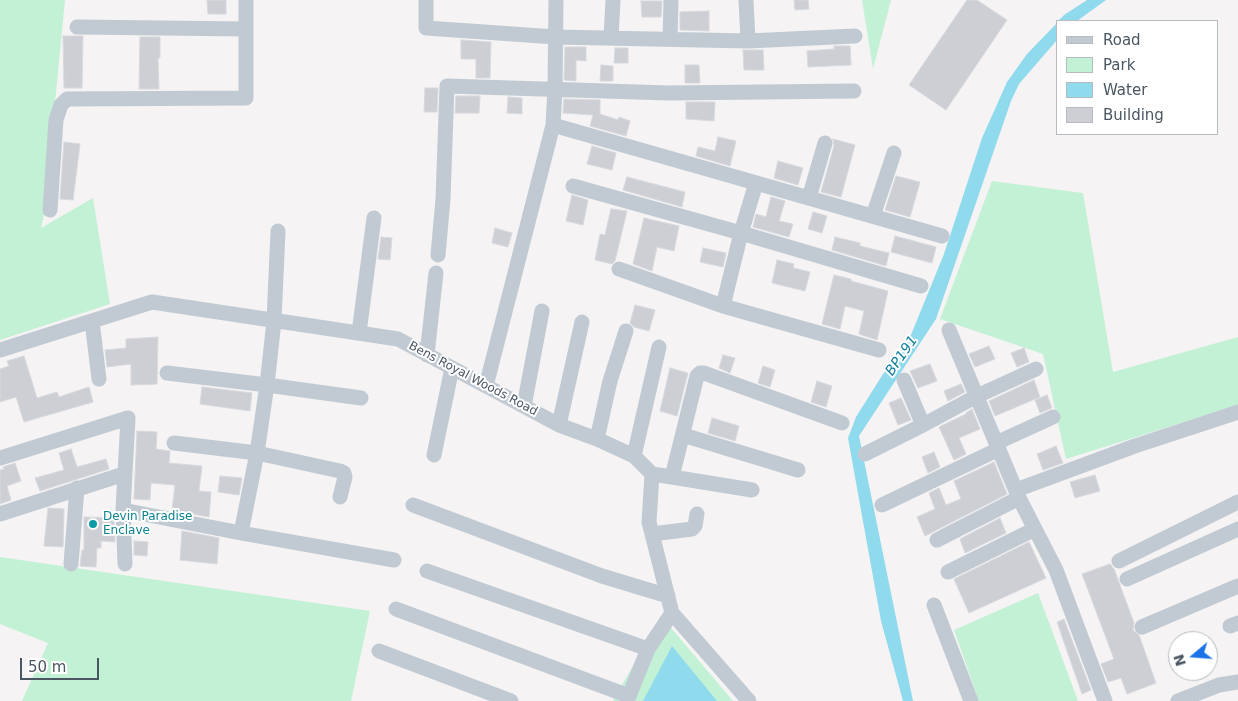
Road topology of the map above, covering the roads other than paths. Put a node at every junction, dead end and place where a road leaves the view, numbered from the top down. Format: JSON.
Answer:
{"nodes":[{"id":1,"x":246,"y":0,"type":"edge"},
{"id":2,"x":426,"y":0,"type":"edge"},
{"id":3,"x":556,"y":0,"type":"edge"},
{"id":4,"x":613,"y":0,"type":"edge"},
{"id":5,"x":671,"y":0,"type":"edge"},
{"id":6,"x":746,"y":0,"type":"edge"},
{"id":7,"x":77,"y":27,"type":"dead end"},
{"id":8,"x":246,"y":29,"type":"junction"},
{"id":9,"x":855,"y":36,"type":"dead end"},
{"id":10,"x":556,"y":37,"type":"junction"},
{"id":11,"x":611,"y":38,"type":"junction"},
{"id":12,"x":670,"y":39,"type":"junction"},
{"id":13,"x":748,"y":41,"type":"junction"},
{"id":14,"x":555,"y":89,"type":"junction"},
{"id":15,"x":854,"y":91,"type":"dead end"},
{"id":16,"x":553,"y":125,"type":"junction"},
{"id":17,"x":825,"y":142,"type":"dead end"},
{"id":18,"x":894,"y":153,"type":"dead end"},
{"id":19,"x":756,"y":183,"type":"junction"},
{"id":20,"x":573,"y":186,"type":"dead end"},
{"id":21,"x":809,"y":198,"type":"junction"},
{"id":22,"x":50,"y":210,"type":"dead end"},
{"id":23,"x":873,"y":216,"type":"junction"},
{"id":24,"x":374,"y":218,"type":"dead end"},
{"id":25,"x":278,"y":231,"type":"dead end"},
{"id":26,"x":741,"y":233,"type":"junction"},
{"id":27,"x":942,"y":236,"type":"dead end"},
{"id":28,"x":438,"y":255,"type":"dead end"},
{"id":29,"x":619,"y":269,"type":"dead end"},
{"id":30,"x":436,"y":273,"type":"dead end"},
{"id":31,"x":921,"y":286,"type":"dead end"},
{"id":32,"x":723,"y":306,"type":"junction"},
{"id":33,"x":542,"y":311,"type":"dead end"},
{"id":34,"x":92,"y":321,"type":"junction"},
{"id":35,"x":274,"y":321,"type":"junction"},
{"id":36,"x":582,"y":322,"type":"dead end"},
{"id":37,"x":949,"y":330,"type":"dead end"},
{"id":38,"x":626,"y":331,"type":"dead end"},
{"id":39,"x":359,"y":333,"type":"junction"},
{"id":40,"x":658,"y":347,"type":"dead end"},
{"id":41,"x":0,"y":350,"type":"edge"},
{"id":42,"x":879,"y":350,"type":"dead end"},
{"id":43,"x":427,"y":355,"type":"junction"},
{"id":44,"x":452,"y":368,"type":"junction"},
{"id":45,"x":1036,"y":369,"type":"dead end"},
{"id":46,"x":167,"y":373,"type":"dead end"},
{"id":47,"x":99,"y":379,"type":"dead end"},
{"id":48,"x":904,"y":380,"type":"dead end"},
{"id":49,"x":267,"y":385,"type":"junction"},
{"id":50,"x":486,"y":386,"type":"junction"},
{"id":51,"x":976,"y":396,"type":"junction"},
{"id":52,"x":361,"y":398,"type":"dead end"},
{"id":53,"x":524,"y":406,"type":"junction"},
{"id":54,"x":1238,"y":412,"type":"edge"},
{"id":55,"x":1053,"y":417,"type":"dead end"},
{"id":56,"x":842,"y":423,"type":"dead end"},
{"id":57,"x":559,"y":425,"type":"junction"},
{"id":58,"x":924,"y":425,"type":"junction"},
{"id":59,"x":683,"y":435,"type":"junction"},
{"id":60,"x":597,"y":439,"type":"junction"},
{"id":61,"x":174,"y":443,"type":"dead end"},
{"id":62,"x":997,"y":446,"type":"junction"},
{"id":63,"x":256,"y":454,"type":"junction"},
{"id":64,"x":865,"y":454,"type":"dead end"},
{"id":65,"x":434,"y":455,"type":"dead end"},
{"id":66,"x":634,"y":456,"type":"junction"},
{"id":67,"x":0,"y":458,"type":"edge"},
{"id":68,"x":798,"y":470,"type":"dead end"},
{"id":69,"x":124,"y":474,"type":"junction"},
{"id":70,"x":652,"y":474,"type":"junction"},
{"id":71,"x":672,"y":477,"type":"junction"},
{"id":72,"x":78,"y":488,"type":"junction"},
{"id":73,"x":752,"y":490,"type":"dead end"},
{"id":74,"x":1017,"y":494,"type":"junction"},
{"id":75,"x":340,"y":497,"type":"dead end"},
{"id":76,"x":1238,"y":502,"type":"edge"},
{"id":77,"x":413,"y":505,"type":"dead end"},
{"id":78,"x":882,"y":505,"type":"dead end"},
{"id":79,"x":123,"y":510,"type":"junction"},
{"id":80,"x":0,"y":514,"type":"edge"},
{"id":81,"x":697,"y":514,"type":"dead end"},
{"id":82,"x":1035,"y":529,"type":"junction"},
{"id":83,"x":1238,"y":530,"type":"edge"},
{"id":84,"x":241,"y":534,"type":"junction"},
{"id":85,"x":652,"y":534,"type":"junction"},
{"id":86,"x":937,"y":540,"type":"dead end"},
{"id":87,"x":394,"y":560,"type":"dead end"},
{"id":88,"x":1119,"y":561,"type":"dead end"},
{"id":89,"x":71,"y":564,"type":"dead end"},
{"id":90,"x":125,"y":564,"type":"dead end"},
{"id":91,"x":427,"y":571,"type":"dead end"},
{"id":92,"x":948,"y":572,"type":"dead end"},
{"id":93,"x":1127,"y":579,"type":"dead end"},
{"id":94,"x":1238,"y":586,"type":"edge"},
{"id":95,"x":668,"y":596,"type":"junction"},
{"id":96,"x":934,"y":605,"type":"dead end"},
{"id":97,"x":396,"y":610,"type":"dead end"},
{"id":98,"x":672,"y":613,"type":"junction"},
{"id":99,"x":1142,"y":627,"type":"dead end"},
{"id":100,"x":648,"y":649,"type":"junction"},
{"id":101,"x":379,"y":650,"type":"dead end"},
{"id":102,"x":1238,"y":682,"type":"edge"},
{"id":103,"x":628,"y":698,"type":"edge"},
{"id":104,"x":510,"y":701,"type":"edge"},
{"id":105,"x":748,"y":701,"type":"edge"},
{"id":106,"x":971,"y":701,"type":"edge"},
{"id":107,"x":1105,"y":701,"type":"edge"},
{"id":108,"x":1178,"y":701,"type":"edge"}],
"edges":[{"from":1,"to":8,"type":"street"},
{"from":2,"to":10,"type":"street"},
{"from":3,"to":10,"type":"street"},
{"from":4,"to":11,"type":"street"},
{"from":5,"to":12,"type":"street"},
{"from":6,"to":13,"type":"street"},
{"from":7,"to":8,"type":"street"},
{"from":8,"to":22,"type":"street"},
{"from":9,"to":13,"type":"street"},
{"from":10,"to":11,"type":"street"},
{"from":10,"to":14,"type":"street"},
{"from":11,"to":12,"type":"street"},
{"from":12,"to":13,"type":"street"},
{"from":14,"to":15,"type":"street"},
{"from":14,"to":16,"type":"street"},
{"from":14,"to":28,"type":"street"},
{"from":16,"to":19,"type":"street"},
{"from":16,"to":50,"type":"street"},
{"from":17,"to":21,"type":"street"},
{"from":18,"to":23,"type":"street"},
{"from":19,"to":21,"type":"street"},
{"from":19,"to":26,"type":"street"},
{"from":20,"to":26,"type":"street"},
{"from":21,"to":23,"type":"street"},
{"from":23,"to":27,"type":"street"},
{"from":24,"to":39,"type":"street"},
{"from":25,"to":35,"type":"street"},
{"from":26,"to":31,"type":"street"},
{"from":26,"to":32,"type":"street"},
{"from":29,"to":32,"type":"street"},
{"from":30,"to":43,"type":"street"},
{"from":32,"to":42,"type":"street"},
{"from":33,"to":53,"type":"street"},
{"from":34,"to":35,"type":"street","name":"Bens Royal Woods Road"},
{"from":34,"to":41,"type":"street","name":"Bens Royal Woods Road"},
{"from":34,"to":47,"type":"street"},
{"from":35,"to":39,"type":"street","name":"Bens Royal Woods Road"},
{"from":35,"to":49,"type":"street"},
{"from":36,"to":57,"type":"street"},
{"from":37,"to":51,"type":"street"},
{"from":38,"to":60,"type":"street"},
{"from":39,"to":43,"type":"street","name":"Bens Royal Woods Road"},
{"from":40,"to":66,"type":"street"},
{"from":43,"to":44,"type":"street","name":"Bens Royal Woods Road"},
{"from":44,"to":50,"type":"street","name":"Bens Royal Woods Road"},
{"from":44,"to":65,"type":"street"},
{"from":45,"to":51,"type":"street"},
{"from":46,"to":49,"type":"street"},
{"from":48,"to":58,"type":"street"},
{"from":49,"to":52,"type":"street"},
{"from":49,"to":63,"type":"street"},
{"from":50,"to":53,"type":"street","name":"Bens Royal Woods Road"},
{"from":51,"to":58,"type":"street"},
{"from":51,"to":62,"type":"street"},
{"from":53,"to":57,"type":"street","name":"Bens Royal Woods Road"},
{"from":54,"to":74,"type":"street"},
{"from":55,"to":62,"type":"street"},
{"from":56,"to":59,"type":"street"},
{"from":57,"to":60,"type":"street","name":"Bens Royal Woods Road"},
{"from":58,"to":64,"type":"street"},
{"from":59,"to":68,"type":"street"},
{"from":59,"to":71,"type":"street"},
{"from":60,"to":66,"type":"street","name":"Bens Royal Woods Road"},
{"from":61,"to":63,"type":"street"},
{"from":62,"to":74,"type":"street"},
{"from":62,"to":78,"type":"street"},
{"from":63,"to":75,"type":"street"},
{"from":63,"to":84,"type":"street"},
{"from":66,"to":70,"type":"street","name":"Bens Royal Woods Road"},
{"from":67,"to":69,"type":"street"},
{"from":69,"to":72,"type":"street"},
{"from":69,"to":79,"type":"street"},
{"from":70,"to":71,"type":"street"},
{"from":70,"to":85,"type":"street"},
{"from":71,"to":73,"type":"street"},
{"from":72,"to":80,"type":"street"},
{"from":72,"to":89,"type":"street"},
{"from":74,"to":82,"type":"street"},
{"from":74,"to":86,"type":"street"},
{"from":76,"to":88,"type":"street"},
{"from":77,"to":95,"type":"street"},
{"from":79,"to":84,"type":"street"},
{"from":79,"to":90,"type":"street"},
{"from":81,"to":85,"type":"street"},
{"from":82,"to":92,"type":"street"},
{"from":82,"to":107,"type":"street"},
{"from":83,"to":93,"type":"street"},
{"from":84,"to":87,"type":"street"},
{"from":85,"to":95,"type":"street"},
{"from":91,"to":100,"type":"street"},
{"from":94,"to":99,"type":"street"},
{"from":95,"to":98,"type":"street"},
{"from":96,"to":106,"type":"street"},
{"from":97,"to":103,"type":"street"},
{"from":98,"to":100,"type":"street"},
{"from":98,"to":105,"type":"street"},
{"from":100,"to":103,"type":"street"},
{"from":101,"to":104,"type":"street"},
{"from":102,"to":108,"type":"street"}]}
